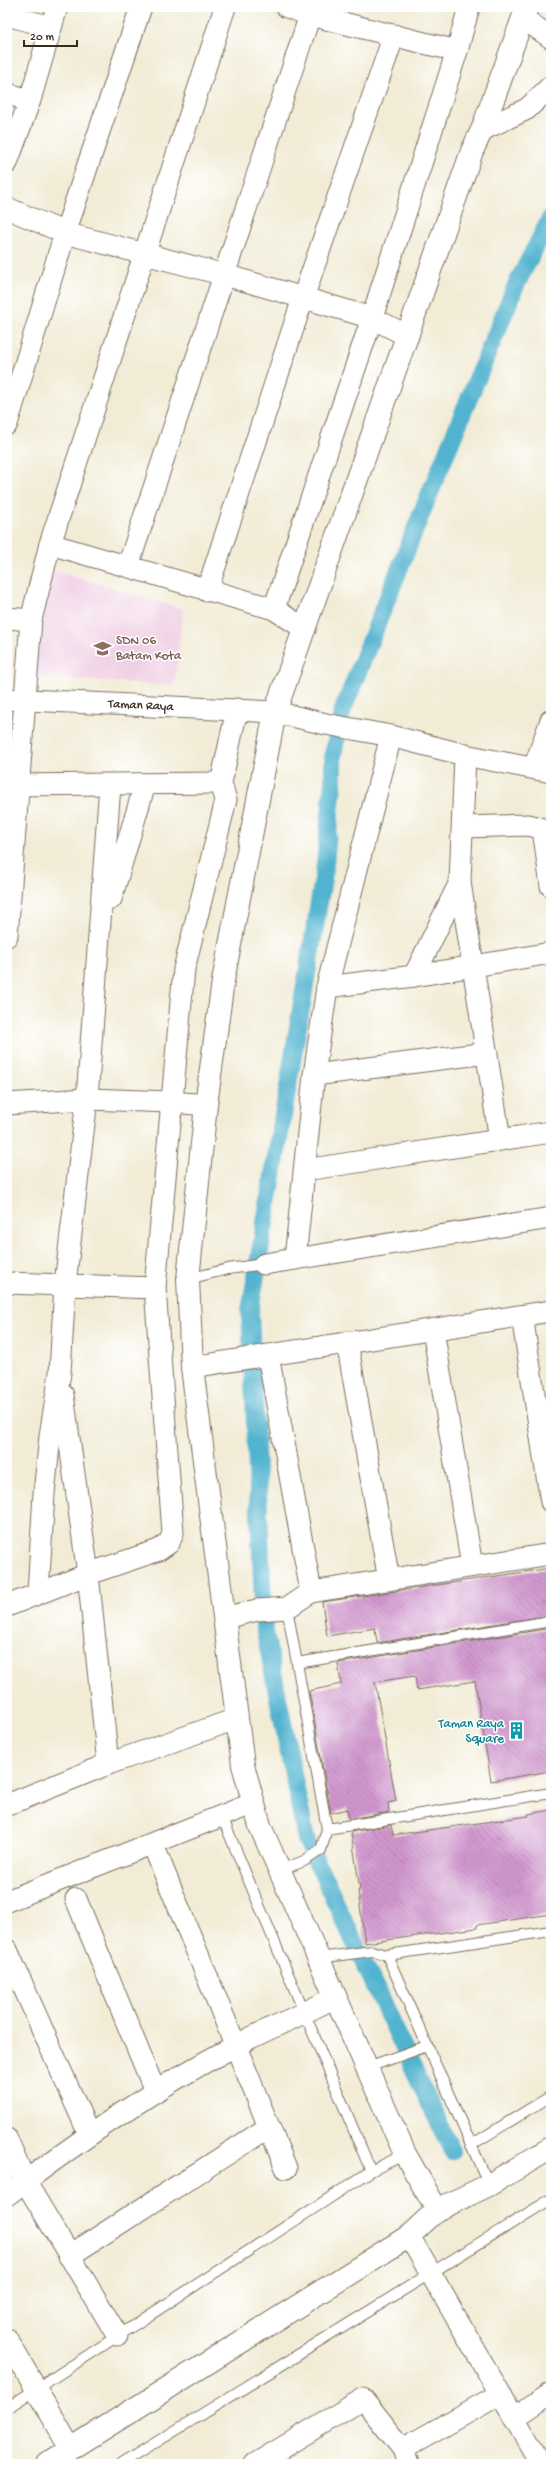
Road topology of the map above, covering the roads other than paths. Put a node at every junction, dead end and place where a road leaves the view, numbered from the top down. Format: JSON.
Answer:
{"nodes":[{"id":1,"x":58,"y":7,"type":"edge"},
{"id":2,"x":141,"y":7,"type":"edge"},
{"id":3,"x":225,"y":7,"type":"edge"},
{"id":4,"x":287,"y":7,"type":"edge"},
{"id":5,"x":469,"y":7,"type":"edge"},
{"id":6,"x":525,"y":13,"type":"edge"},
{"id":7,"x":7,"y":15,"type":"edge"},
{"id":8,"x":310,"y":15,"type":"junction"},
{"id":9,"x":51,"y":27,"type":"junction"},
{"id":10,"x":394,"y":36,"type":"junction"},
{"id":11,"x":551,"y":38,"type":"edge"},
{"id":12,"x":457,"y":51,"type":"junction"},
{"id":13,"x":551,"y":86,"type":"edge"},
{"id":14,"x":7,"y":94,"type":"edge"},
{"id":15,"x":30,"y":100,"type":"junction"},
{"id":16,"x":482,"y":130,"type":"junction"},
{"id":17,"x":7,"y":163,"type":"edge"},
{"id":18,"x":7,"y":208,"type":"edge"},
{"id":19,"x":65,"y":233,"type":"junction"},
{"id":20,"x":146,"y":254,"type":"junction"},
{"id":21,"x":225,"y":275,"type":"junction"},
{"id":22,"x":303,"y":298,"type":"junction"},
{"id":23,"x":372,"y":318,"type":"junction"},
{"id":24,"x":408,"y":336,"type":"junction"},
{"id":25,"x":7,"y":424,"type":"edge"},
{"id":26,"x":50,"y":544,"type":"junction"},
{"id":27,"x":128,"y":566,"type":"junction"},
{"id":28,"x":207,"y":591,"type":"junction"},
{"id":29,"x":274,"y":609,"type":"junction"},
{"id":30,"x":7,"y":618,"type":"edge"},
{"id":31,"x":31,"y":620,"type":"junction"},
{"id":32,"x":305,"y":629,"type":"junction"},
{"id":33,"x":16,"y":700,"type":"edge"},
{"id":34,"x":237,"y":709,"type":"junction"},
{"id":35,"x":275,"y":712,"type":"junction"},
{"id":36,"x":551,"y":720,"type":"edge"},
{"id":37,"x":391,"y":736,"type":"junction"},
{"id":38,"x":465,"y":755,"type":"junction"},
{"id":39,"x":543,"y":770,"type":"edge"},
{"id":40,"x":221,"y":783,"type":"junction"},
{"id":41,"x":145,"y":784,"type":"junction"},
{"id":42,"x":12,"y":785,"type":"edge"},
{"id":43,"x":110,"y":785,"type":"junction"},
{"id":44,"x":463,"y":826,"type":"junction"},
{"id":45,"x":460,"y":882,"type":"junction"},
{"id":46,"x":551,"y":886,"type":"edge"},
{"id":47,"x":7,"y":936,"type":"edge"},
{"id":48,"x":99,"y":937,"type":"junction"},
{"id":49,"x":551,"y":953,"type":"edge"},
{"id":50,"x":473,"y":966,"type":"junction"},
{"id":51,"x":414,"y":976,"type":"junction"},
{"id":52,"x":328,"y":987,"type":"junction"},
{"id":53,"x":487,"y":1053,"type":"junction"},
{"id":54,"x":314,"y":1075,"type":"junction"},
{"id":55,"x":87,"y":1099,"type":"junction"},
{"id":56,"x":172,"y":1102,"type":"junction"},
{"id":57,"x":7,"y":1104,"type":"edge"},
{"id":58,"x":206,"y":1105,"type":"junction"},
{"id":59,"x":551,"y":1132,"type":"edge"},
{"id":60,"x":500,"y":1140,"type":"junction"},
{"id":61,"x":305,"y":1170,"type":"junction"},
{"id":62,"x":551,"y":1218,"type":"edge"},
{"id":63,"x":295,"y":1259,"type":"junction"},
{"id":64,"x":264,"y":1264,"type":"joint"},
{"id":65,"x":188,"y":1279,"type":"junction"},
{"id":66,"x":7,"y":1283,"type":"edge"},
{"id":67,"x":65,"y":1284,"type":"junction"},
{"id":68,"x":155,"y":1288,"type":"junction"},
{"id":69,"x":551,"y":1312,"type":"edge"},
{"id":70,"x":522,"y":1316,"type":"junction"},
{"id":71,"x":433,"y":1330,"type":"junction"},
{"id":72,"x":348,"y":1342,"type":"junction"},
{"id":73,"x":258,"y":1357,"type":"junction"},
{"id":74,"x":192,"y":1367,"type":"junction"},
{"id":75,"x":60,"y":1373,"type":"junction"},
{"id":76,"x":551,"y":1502,"type":"edge"},
{"id":77,"x":551,"y":1554,"type":"edge"},
{"id":78,"x":472,"y":1566,"type":"junction"},
{"id":79,"x":88,"y":1574,"type":"junction"},
{"id":80,"x":389,"y":1580,"type":"junction"},
{"id":81,"x":311,"y":1592,"type":"junction"},
{"id":82,"x":38,"y":1593,"type":"junction"},
{"id":83,"x":7,"y":1606,"type":"edge"},
{"id":84,"x":272,"y":1609,"type":"junction"},
{"id":85,"x":224,"y":1618,"type":"junction"},
{"id":86,"x":551,"y":1621,"type":"edge"},
{"id":87,"x":297,"y":1663,"type":"junction"},
{"id":88,"x":236,"y":1719,"type":"junction"},
{"id":89,"x":108,"y":1764,"type":"junction"},
{"id":90,"x":551,"y":1793,"type":"edge"},
{"id":91,"x":254,"y":1804,"type":"junction"},
{"id":92,"x":7,"y":1805,"type":"edge"},
{"id":93,"x":222,"y":1817,"type":"junction"},
{"id":94,"x":328,"y":1828,"type":"junction"},
{"id":95,"x":153,"y":1845,"type":"junction"},
{"id":96,"x":281,"y":1870,"type":"junction"},
{"id":97,"x":76,"y":1899,"type":"dead end"},
{"id":98,"x":7,"y":1901,"type":"edge"},
{"id":99,"x":551,"y":1931,"type":"edge"},
{"id":100,"x":7,"y":1950,"type":"edge"},
{"id":101,"x":387,"y":1955,"type":"junction"},
{"id":102,"x":319,"y":1958,"type":"junction"},
{"id":103,"x":335,"y":1997,"type":"junction"},
{"id":104,"x":305,"y":2014,"type":"junction"},
{"id":105,"x":236,"y":2045,"type":"junction"},
{"id":106,"x":423,"y":2047,"type":"junction"},
{"id":107,"x":368,"y":2067,"type":"junction"},
{"id":108,"x":155,"y":2091,"type":"junction"},
{"id":109,"x":551,"y":2096,"type":"edge"},
{"id":110,"x":269,"y":2127,"type":"junction"},
{"id":111,"x":89,"y":2134,"type":"junction"},
{"id":112,"x":7,"y":2139,"type":"edge"},
{"id":113,"x":471,"y":2145,"type":"junction"},
{"id":114,"x":551,"y":2148,"type":"edge"},
{"id":115,"x":405,"y":2154,"type":"junction"},
{"id":116,"x":286,"y":2168,"type":"dead end"},
{"id":117,"x":371,"y":2171,"type":"junction"},
{"id":118,"x":25,"y":2181,"type":"junction"},
{"id":119,"x":489,"y":2185,"type":"junction"},
{"id":120,"x":7,"y":2195,"type":"edge"},
{"id":121,"x":551,"y":2199,"type":"edge"},
{"id":122,"x":437,"y":2210,"type":"junction"},
{"id":123,"x":409,"y":2236,"type":"junction"},
{"id":124,"x":70,"y":2256,"type":"junction"},
{"id":125,"x":431,"y":2274,"type":"junction"},
{"id":126,"x":117,"y":2335,"type":"junction"},
{"id":127,"x":7,"y":2339,"type":"edge"},
{"id":128,"x":37,"y":2389,"type":"junction"},
{"id":129,"x":551,"y":2393,"type":"edge"},
{"id":130,"x":500,"y":2394,"type":"junction"},
{"id":131,"x":7,"y":2408,"type":"edge"},
{"id":132,"x":514,"y":2418,"type":"junction"},
{"id":133,"x":71,"y":2449,"type":"junction"},
{"id":134,"x":406,"y":2457,"type":"edge"},
{"id":135,"x":47,"y":2464,"type":"edge"},
{"id":136,"x":121,"y":2464,"type":"edge"},
{"id":137,"x":255,"y":2464,"type":"edge"},
{"id":138,"x":541,"y":2464,"type":"edge"}],
"edges":[{"from":1,"to":9,"type":"street"},
{"from":2,"to":19,"type":"street"},
{"from":3,"to":20,"type":"street"},
{"from":4,"to":8,"type":"street"},
{"from":5,"to":12,"type":"street"},
{"from":6,"to":11,"type":"street"},
{"from":6,"to":16,"type":"street"},
{"from":7,"to":9,"type":"street"},
{"from":8,"to":10,"type":"street"},
{"from":8,"to":21,"type":"street"},
{"from":9,"to":15,"type":"street"},
{"from":10,"to":12,"type":"street"},
{"from":10,"to":22,"type":"street"},
{"from":12,"to":23,"type":"street"},
{"from":13,"to":16,"type":"street"},
{"from":14,"to":15,"type":"street"},
{"from":15,"to":17,"type":"street"},
{"from":16,"to":24,"type":"street"},
{"from":18,"to":19,"type":"street"},
{"from":19,"to":20,"type":"street"},
{"from":19,"to":25,"type":"street"},
{"from":20,"to":21,"type":"street"},
{"from":20,"to":26,"type":"street"},
{"from":21,"to":22,"type":"street"},
{"from":21,"to":27,"type":"street"},
{"from":22,"to":23,"type":"street"},
{"from":22,"to":28,"type":"street"},
{"from":23,"to":24,"type":"street"},
{"from":23,"to":29,"type":"street"},
{"from":24,"to":32,"type":"street"},
{"from":26,"to":27,"type":"street"},
{"from":26,"to":31,"type":"street"},
{"from":27,"to":28,"type":"street"},
{"from":28,"to":29,"type":"street"},
{"from":29,"to":32,"type":"street"},
{"from":30,"to":31,"type":"street"},
{"from":31,"to":33,"type":"street"},
{"from":32,"to":35,"type":"street"},
{"from":33,"to":34,"type":"street","name":"Taman Raya"},
{"from":33,"to":42,"type":"street"},
{"from":34,"to":35,"type":"street","name":"Taman Raya"},
{"from":34,"to":40,"type":"street"},
{"from":35,"to":37,"type":"street","name":"Taman Raya"},
{"from":35,"to":58,"type":"street"},
{"from":36,"to":39,"type":"street"},
{"from":37,"to":38,"type":"street","name":"Taman Raya"},
{"from":37,"to":52,"type":"street"},
{"from":38,"to":39,"type":"street","name":"Taman Raya"},
{"from":38,"to":44,"type":"street"},
{"from":40,"to":41,"type":"street"},
{"from":40,"to":56,"type":"street"},
{"from":41,"to":43,"type":"street"},
{"from":41,"to":48,"type":"street"},
{"from":42,"to":43,"type":"street"},
{"from":42,"to":47,"type":"street"},
{"from":43,"to":48,"type":"street"},
{"from":44,"to":45,"type":"street"},
{"from":44,"to":46,"type":"street"},
{"from":45,"to":50,"type":"street"},
{"from":45,"to":51,"type":"street"},
{"from":48,"to":55,"type":"street"},
{"from":49,"to":50,"type":"street"},
{"from":50,"to":51,"type":"street"},
{"from":50,"to":53,"type":"street"},
{"from":51,"to":52,"type":"street"},
{"from":52,"to":54,"type":"street"},
{"from":53,"to":54,"type":"street"},
{"from":53,"to":60,"type":"street"},
{"from":54,"to":61,"type":"street"},
{"from":55,"to":56,"type":"street"},
{"from":55,"to":57,"type":"street"},
{"from":55,"to":67,"type":"street"},
{"from":56,"to":58,"type":"street"},
{"from":56,"to":68,"type":"street"},
{"from":58,"to":65,"type":"street"},
{"from":59,"to":60,"type":"street"},
{"from":60,"to":61,"type":"street"},
{"from":61,"to":63,"type":"street"},
{"from":62,"to":63,"type":"street"},
{"from":63,"to":64,"type":"street"},
{"from":64,"to":65,"type":"lane"},
{"from":65,"to":74,"type":"street"},
{"from":66,"to":67,"type":"street"},
{"from":67,"to":68,"type":"street"},
{"from":67,"to":75,"type":"street"},
{"from":68,"to":79,"type":"street"},
{"from":69,"to":70,"type":"street"},
{"from":70,"to":71,"type":"street"},
{"from":70,"to":76,"type":"street"},
{"from":71,"to":72,"type":"street"},
{"from":71,"to":78,"type":"street"},
{"from":72,"to":73,"type":"street"},
{"from":72,"to":80,"type":"street"},
{"from":73,"to":74,"type":"street"},
{"from":73,"to":81,"type":"street"},
{"from":74,"to":85,"type":"street"},
{"from":75,"to":79,"type":"street"},
{"from":75,"to":82,"type":"street"},
{"from":77,"to":78,"type":"street"},
{"from":78,"to":80,"type":"street"},
{"from":79,"to":82,"type":"street"},
{"from":79,"to":89,"type":"street"},
{"from":80,"to":81,"type":"street"},
{"from":81,"to":84,"type":"street"},
{"from":82,"to":83,"type":"street"},
{"from":84,"to":85,"type":"street"},
{"from":84,"to":87,"type":"lane"},
{"from":85,"to":88,"type":"street"},
{"from":86,"to":87,"type":"lane"},
{"from":87,"to":94,"type":"lane"},
{"from":88,"to":89,"type":"street"},
{"from":88,"to":91,"type":"street"},
{"from":89,"to":92,"type":"street"},
{"from":90,"to":94,"type":"lane"},
{"from":91,"to":93,"type":"street"},
{"from":91,"to":96,"type":"street"},
{"from":93,"to":95,"type":"street"},
{"from":93,"to":104,"type":"lane"},
{"from":94,"to":96,"type":"lane"},
{"from":95,"to":98,"type":"street"},
{"from":95,"to":105,"type":"street"},
{"from":96,"to":102,"type":"street"},
{"from":97,"to":108,"type":"street"},
{"from":99,"to":101,"type":"lane"},
{"from":100,"to":111,"type":"street"},
{"from":101,"to":102,"type":"lane"},
{"from":101,"to":106,"type":"lane"},
{"from":102,"to":103,"type":"street"},
{"from":103,"to":104,"type":"street"},
{"from":103,"to":107,"type":"street"},
{"from":104,"to":105,"type":"street"},
{"from":104,"to":117,"type":"lane"},
{"from":105,"to":108,"type":"street"},
{"from":105,"to":110,"type":"street"},
{"from":106,"to":107,"type":"lane"},
{"from":106,"to":113,"type":"lane"},
{"from":107,"to":115,"type":"street"},
{"from":108,"to":111,"type":"street"},
{"from":109,"to":113,"type":"lane"},
{"from":110,"to":116,"type":"street"},
{"from":110,"to":124,"type":"street"},
{"from":111,"to":118,"type":"street"},
{"from":112,"to":118,"type":"street"},
{"from":113,"to":119,"type":"lane"},
{"from":114,"to":119,"type":"street"},
{"from":115,"to":117,"type":"lane"},
{"from":115,"to":122,"type":"street"},
{"from":117,"to":126,"type":"lane"},
{"from":118,"to":120,"type":"street"},
{"from":118,"to":124,"type":"street"},
{"from":119,"to":122,"type":"street"},
{"from":121,"to":125,"type":"lane"},
{"from":122,"to":123,"type":"street"},
{"from":123,"to":125,"type":"street"},
{"from":123,"to":133,"type":"street"},
{"from":124,"to":126,"type":"street"},
{"from":125,"to":130,"type":"street"},
{"from":125,"to":136,"type":"lane"},
{"from":126,"to":128,"type":"lane"},
{"from":127,"to":128,"type":"street"},
{"from":128,"to":131,"type":"lane"},
{"from":128,"to":133,"type":"street"},
{"from":129,"to":132,"type":"street"},
{"from":130,"to":132,"type":"street"},
{"from":130,"to":134,"type":"street"},
{"from":132,"to":138,"type":"street"},
{"from":133,"to":135,"type":"street"},
{"from":134,"to":137,"type":"street"}]}
